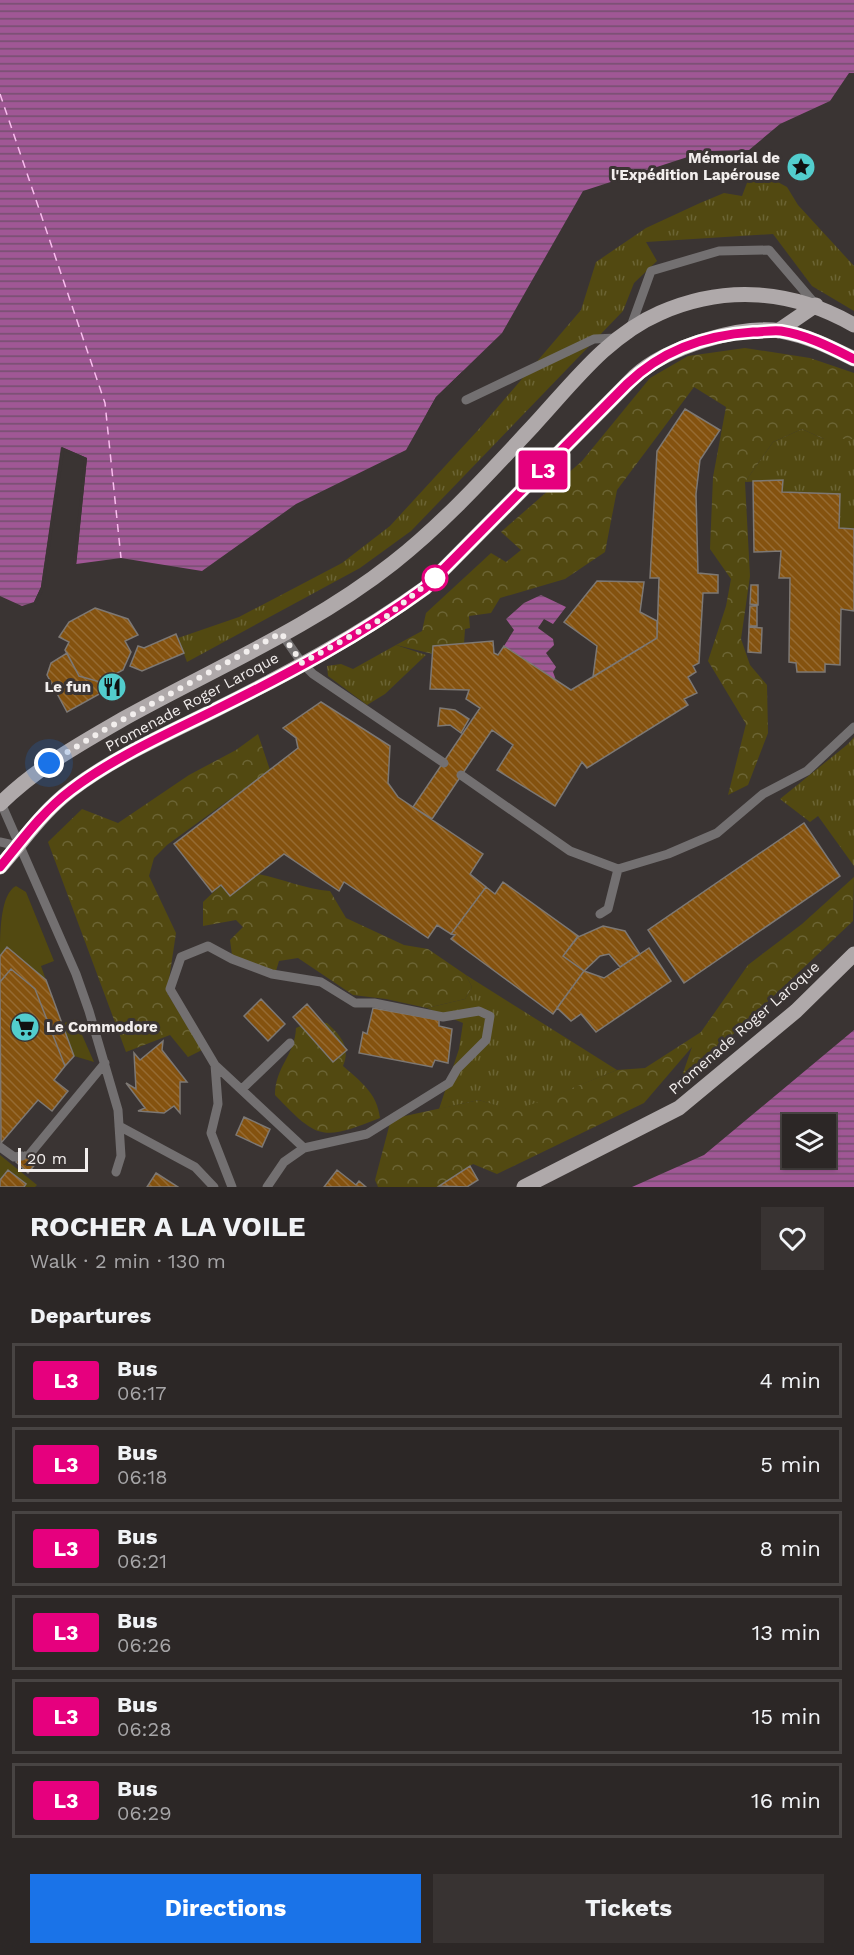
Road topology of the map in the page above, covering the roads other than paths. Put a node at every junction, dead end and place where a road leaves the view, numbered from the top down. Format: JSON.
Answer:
{"nodes":[{"id":1,"x":816,"y":305,"type":"junction"},
{"id":2,"x":854,"y":325,"type":"edge"},
{"id":3,"x":778,"y":331,"type":"junction"},
{"id":4,"x":625,"y":334,"type":"junction"},
{"id":5,"x":854,"y":359,"type":"edge"},
{"id":6,"x":466,"y":399,"type":"dead end"},
{"id":7,"x":281,"y":633,"type":"junction"},
{"id":8,"x":302,"y":663,"type":"junction"},
{"id":9,"x":854,"y":727,"type":"edge"},
{"id":10,"x":444,"y":763,"type":"dead end"},
{"id":11,"x":461,"y":775,"type":"dead end"},
{"id":12,"x":1,"y":803,"type":"edge"},
{"id":13,"x":0,"y":842,"type":"edge"},
{"id":14,"x":18,"y":846,"type":"junction"},
{"id":15,"x":0,"y":867,"type":"edge"},
{"id":16,"x":618,"y":869,"type":"junction"},
{"id":17,"x":600,"y":914,"type":"dead end"},
{"id":18,"x":854,"y":954,"type":"edge"},
{"id":19,"x":290,"y":1042,"type":"dead end"},
{"id":20,"x":105,"y":1063,"type":"junction"},
{"id":21,"x":215,"y":1065,"type":"junction"},
{"id":22,"x":242,"y":1089,"type":"junction"},
{"id":23,"x":119,"y":1126,"type":"junction"},
{"id":24,"x":0,"y":1148,"type":"edge"},
{"id":25,"x":304,"y":1148,"type":"junction"},
{"id":26,"x":116,"y":1172,"type":"dead end"},
{"id":27,"x":277,"y":1183,"type":"edge"},
{"id":28,"x":214,"y":1187,"type":"edge"},
{"id":29,"x":232,"y":1187,"type":"edge"},
{"id":30,"x":267,"y":1187,"type":"edge"},
{"id":31,"x":524,"y":1187,"type":"edge"}],
"edges":[{"from":1,"to":2,"type":"main road","name":"Promenade Roger Laroque"},
{"from":1,"to":3,"type":"main road"},
{"from":1,"to":4,"type":"main road","name":"Promenade Roger Laroque"},
{"from":1,"to":4,"type":"lane"},
{"from":3,"to":5,"type":"main road","name":"Promenade Roger Laroque"},
{"from":3,"to":8,"type":"main road","name":"Promenade Roger Laroque"},
{"from":4,"to":6,"type":"lane"},
{"from":4,"to":7,"type":"main road","name":"Promenade Roger Laroque"},
{"from":7,"to":8,"type":"lane"},
{"from":7,"to":12,"type":"main road","name":"Promenade Roger Laroque"},
{"from":8,"to":10,"type":"lane"},
{"from":8,"to":14,"type":"main road","name":"Promenade Roger Laroque"},
{"from":9,"to":16,"type":"lane"},
{"from":11,"to":16,"type":"lane"},
{"from":12,"to":14,"type":"lane"},
{"from":13,"to":14,"type":"lane"},
{"from":14,"to":15,"type":"main road","name":"Promenade Roger Laroque"},
{"from":14,"to":20,"type":"lane"},
{"from":16,"to":17,"type":"lane"},
{"from":18,"to":31,"type":"main road","name":"Promenade Roger Laroque"},
{"from":19,"to":22,"type":"lane"},
{"from":20,"to":23,"type":"lane"},
{"from":20,"to":24,"type":"lane"},
{"from":21,"to":22,"type":"lane"},
{"from":21,"to":25,"type":"lane"},
{"from":21,"to":29,"type":"lane"},
{"from":22,"to":25,"type":"lane"},
{"from":23,"to":26,"type":"lane"},
{"from":23,"to":28,"type":"lane"},
{"from":25,"to":27,"type":"lane"},
{"from":27,"to":30,"type":"lane"}]}
